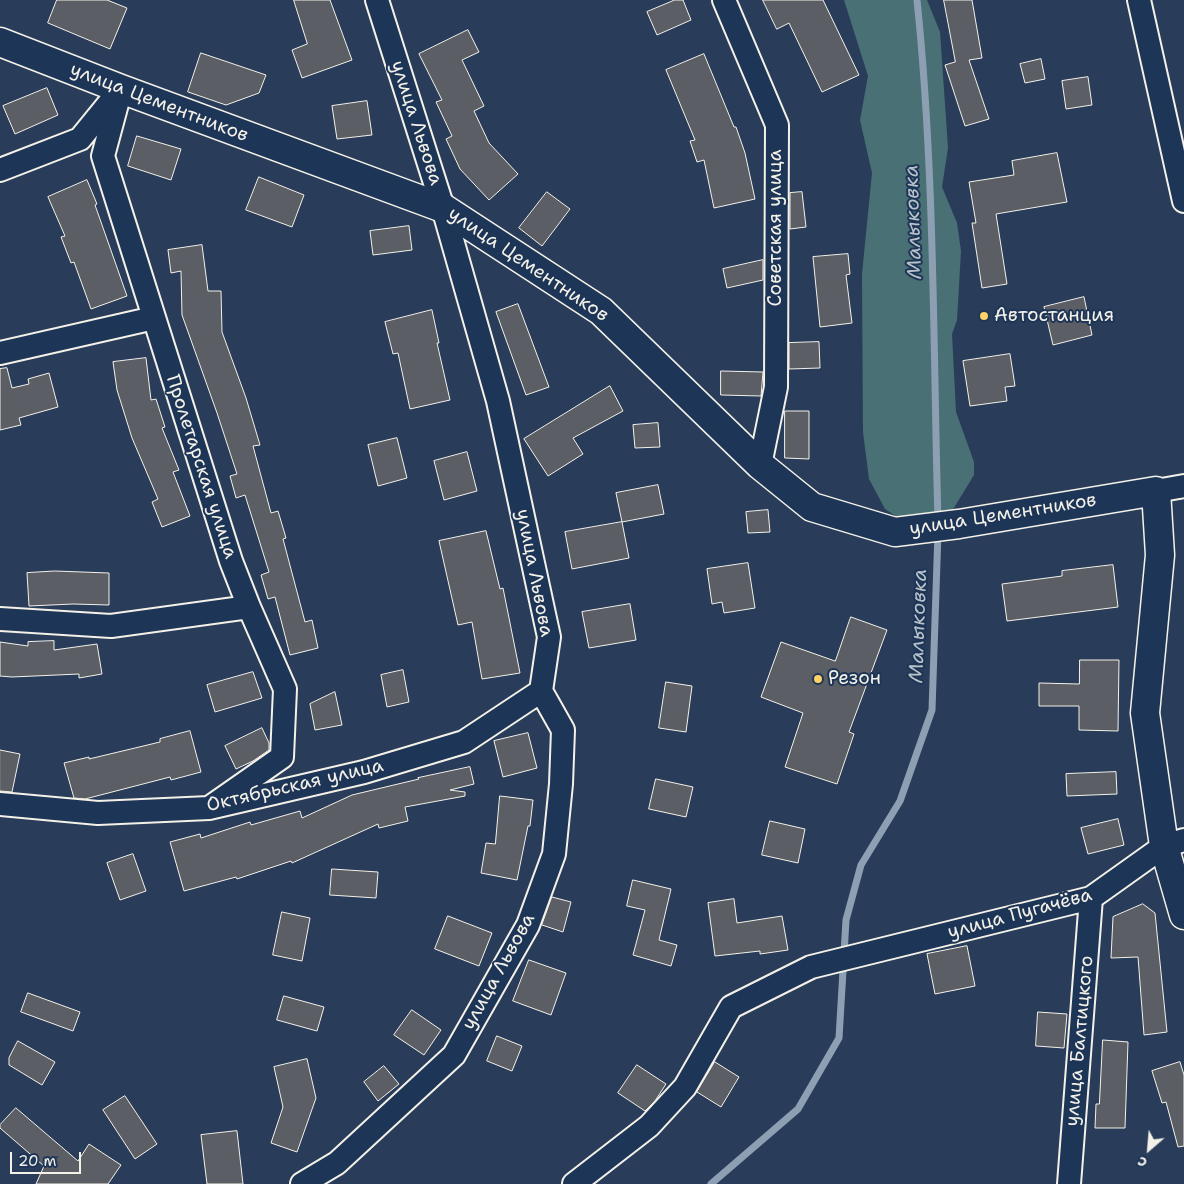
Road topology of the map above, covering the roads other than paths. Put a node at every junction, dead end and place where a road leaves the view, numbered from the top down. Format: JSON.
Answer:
{"nodes":[{"id":1,"x":377,"y":0,"type":"edge"},
{"id":2,"x":724,"y":0,"type":"edge"},
{"id":3,"x":1139,"y":0,"type":"edge"},
{"id":4,"x":0,"y":42,"type":"edge"},
{"id":5,"x":121,"y":89,"type":"junction"},
{"id":6,"x":0,"y":170,"type":"edge"},
{"id":7,"x":1184,"y":201,"type":"edge"},
{"id":8,"x":443,"y":208,"type":"junction"},
{"id":9,"x":154,"y":318,"type":"junction"},
{"id":10,"x":0,"y":354,"type":"edge"},
{"id":11,"x":760,"y":465,"type":"junction"},
{"id":12,"x":1184,"y":486,"type":"edge"},
{"id":13,"x":1156,"y":491,"type":"junction"},
{"id":14,"x":249,"y":607,"type":"junction"},
{"id":15,"x":0,"y":620,"type":"edge"},
{"id":16,"x":542,"y":691,"type":"junction"},
{"id":17,"x":0,"y":804,"type":"edge"},
{"id":18,"x":209,"y":808,"type":"junction"},
{"id":19,"x":1174,"y":843,"type":"edge"},
{"id":20,"x":1091,"y":898,"type":"junction"},
{"id":21,"x":1184,"y":916,"type":"edge"},
{"id":22,"x":302,"y":1184,"type":"edge"},
{"id":23,"x":574,"y":1184,"type":"edge"},
{"id":24,"x":1069,"y":1184,"type":"edge"}],
"edges":[{"from":1,"to":8,"type":"street","name":"улица Львова"},
{"from":2,"to":11,"type":"street","name":"Советская улица"},
{"from":3,"to":7,"type":"street"},
{"from":4,"to":5,"type":"street","name":"улица Цементников"},
{"from":5,"to":6,"type":"street"},
{"from":5,"to":8,"type":"street","name":"улица Цементников"},
{"from":5,"to":9,"type":"street","name":"Пролетарская улица"},
{"from":8,"to":11,"type":"street","name":"улица Цементников"},
{"from":8,"to":16,"type":"street","name":"улица Львова"},
{"from":9,"to":10,"type":"street"},
{"from":9,"to":14,"type":"street","name":"Пролетарская улица"},
{"from":11,"to":13,"type":"street","name":"улица Цементников"},
{"from":12,"to":13,"type":"street"},
{"from":13,"to":19,"type":"street"},
{"from":14,"to":15,"type":"street"},
{"from":14,"to":18,"type":"street","name":"Пролетарская улица"},
{"from":16,"to":18,"type":"street","name":"Октябрьская улица"},
{"from":16,"to":22,"type":"street","name":"улица Львова"},
{"from":17,"to":18,"type":"street","name":"Октябрьская улица"},
{"from":19,"to":20,"type":"street","name":"улица Пугачёва"},
{"from":19,"to":21,"type":"street"},
{"from":20,"to":23,"type":"street","name":"улица Пугачёва"},
{"from":20,"to":24,"type":"street","name":"улица Балтицкого"}]}
